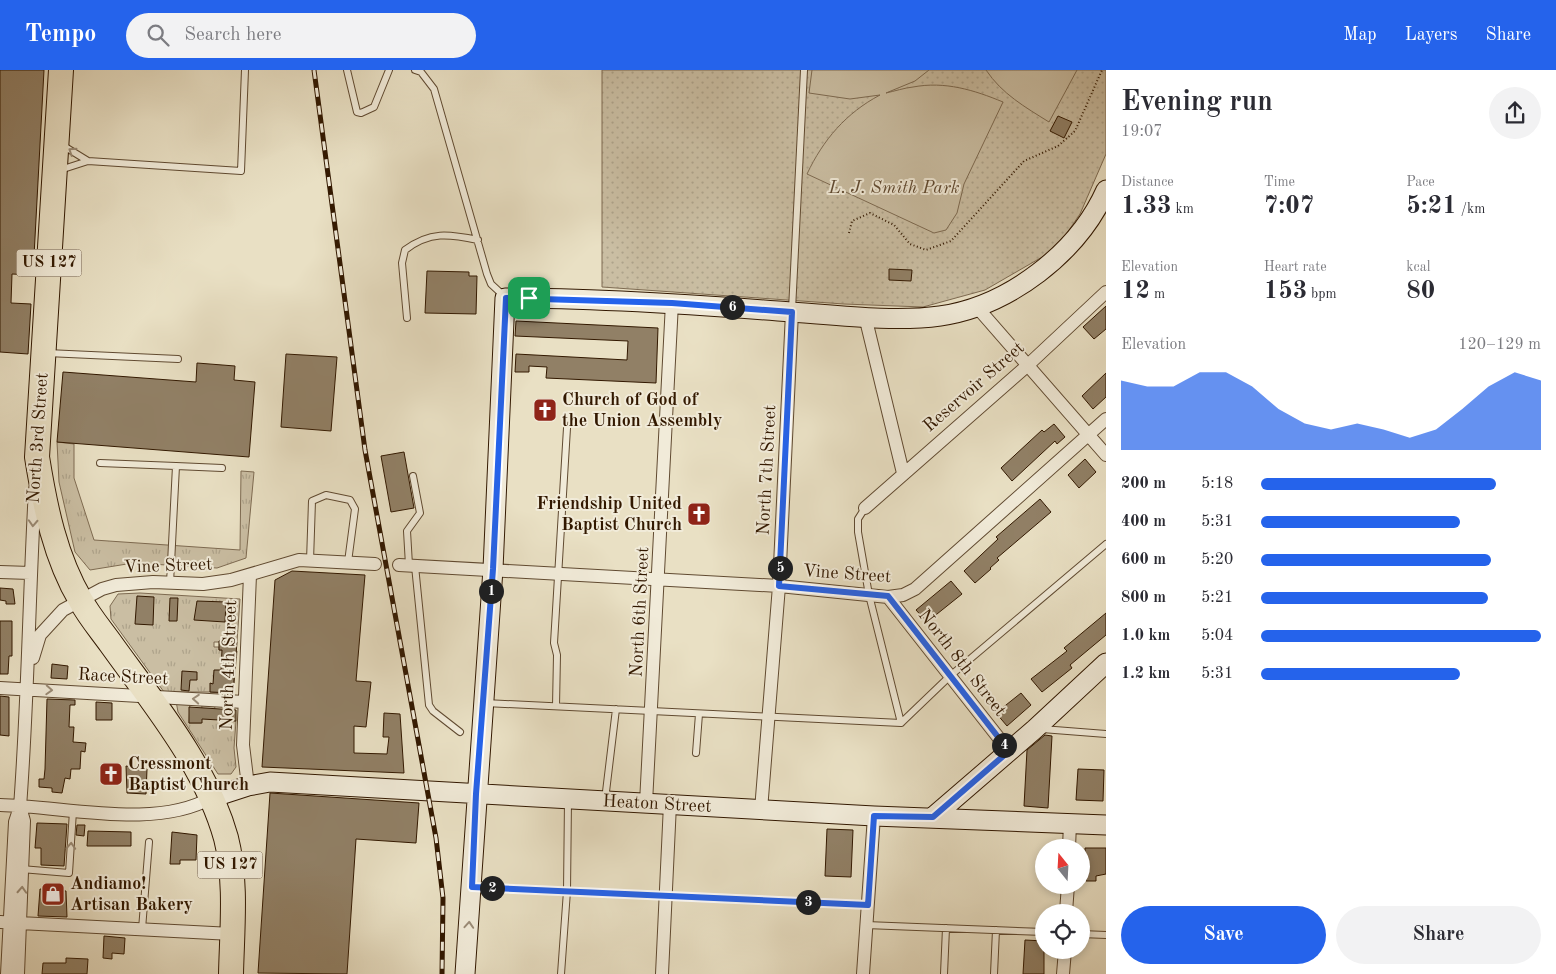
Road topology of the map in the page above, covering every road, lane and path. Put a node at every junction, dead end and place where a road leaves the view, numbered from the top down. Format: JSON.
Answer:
{"nodes":[{"id":1,"x":61,"y":70,"type":"edge"},
{"id":2,"x":245,"y":70,"type":"edge"},
{"id":3,"x":347,"y":70,"type":"edge"},
{"id":4,"x":389,"y":70,"type":"edge"},
{"id":5,"x":415,"y":70,"type":"edge"},
{"id":6,"x":804,"y":70,"type":"edge"},
{"id":7,"x":1102,"y":70,"type":"edge"},
{"id":8,"x":56,"y":141,"type":"junction"},
{"id":9,"x":88,"y":162,"type":"junction"},
{"id":10,"x":54,"y":172,"type":"junction"},
{"id":11,"x":1106,"y":190,"type":"edge"},
{"id":12,"x":849,"y":233,"type":"dead end"},
{"id":13,"x":478,"y":240,"type":"junction"},
{"id":14,"x":1106,"y":292,"type":"edge"},
{"id":15,"x":506,"y":298,"type":"junction"},
{"id":16,"x":672,"y":303,"type":"junction"},
{"id":17,"x":976,"y":306,"type":"junction"},
{"id":18,"x":792,"y":312,"type":"junction"},
{"id":19,"x":865,"y":316,"type":"junction"},
{"id":20,"x":407,"y":318,"type":"dead end"},
{"id":21,"x":44,"y":352,"type":"junction"},
{"id":22,"x":178,"y":359,"type":"dead end"},
{"id":23,"x":1028,"y":365,"type":"junction"},
{"id":24,"x":1106,"y":418,"type":"edge"},
{"id":25,"x":567,"y":428,"type":"dead end"},
{"id":26,"x":1088,"y":434,"type":"junction"},
{"id":27,"x":1106,"y":455,"type":"edge"},
{"id":28,"x":37,"y":457,"type":"junction"},
{"id":29,"x":100,"y":463,"type":"dead end"},
{"id":30,"x":176,"y":466,"type":"junction"},
{"id":31,"x":222,"y":468,"type":"dead end"},
{"id":32,"x":903,"y":473,"type":"junction"},
{"id":33,"x":413,"y":476,"type":"dead end"},
{"id":34,"x":865,"y":508,"type":"joint"},
{"id":35,"x":1106,"y":544,"type":"edge"},
{"id":36,"x":310,"y":561,"type":"junction"},
{"id":37,"x":348,"y":562,"type":"junction"},
{"id":38,"x":375,"y":564,"type":"dead end"},
{"id":39,"x":408,"y":565,"type":"junction"},
{"id":40,"x":493,"y":569,"type":"junction"},
{"id":41,"x":0,"y":572,"type":"edge"},
{"id":42,"x":30,"y":573,"type":"junction"},
{"id":43,"x":557,"y":573,"type":"junction"},
{"id":44,"x":250,"y":575,"type":"junction"},
{"id":45,"x":659,"y":578,"type":"junction"},
{"id":46,"x":170,"y":583,"type":"junction"},
{"id":47,"x":779,"y":586,"type":"junction"},
{"id":48,"x":869,"y":595,"type":"junction"},
{"id":49,"x":888,"y":596,"type":"junction"},
{"id":50,"x":80,"y":601,"type":"junction"},
{"id":51,"x":1106,"y":663,"type":"edge"},
{"id":52,"x":29,"y":667,"type":"junction"},
{"id":53,"x":950,"y":676,"type":"junction"},
{"id":54,"x":0,"y":688,"type":"edge"},
{"id":55,"x":28,"y":689,"type":"junction"},
{"id":56,"x":148,"y":695,"type":"junction"},
{"id":57,"x":244,"y":702,"type":"junction"},
{"id":58,"x":483,"y":703,"type":"junction"},
{"id":59,"x":556,"y":706,"type":"junction"},
{"id":60,"x":616,"y":709,"type":"junction"},
{"id":61,"x":651,"y":711,"type":"junction"},
{"id":62,"x":699,"y":714,"type":"junction"},
{"id":63,"x":769,"y":716,"type":"junction"},
{"id":64,"x":901,"y":723,"type":"junction"},
{"id":65,"x":1035,"y":729,"type":"junction"},
{"id":66,"x":460,"y":732,"type":"dead end"},
{"id":67,"x":1106,"y":734,"type":"edge"},
{"id":68,"x":1009,"y":751,"type":"junction"},
{"id":69,"x":696,"y":753,"type":"dead end"},
{"id":70,"x":248,"y":786,"type":"junction"},
{"id":71,"x":476,"y":794,"type":"junction"},
{"id":72,"x":211,"y":798,"type":"junction"},
{"id":73,"x":568,"y":799,"type":"junction"},
{"id":74,"x":605,"y":801,"type":"junction"},
{"id":75,"x":646,"y":803,"type":"junction"},
{"id":76,"x":670,"y":804,"type":"junction"},
{"id":77,"x":0,"y":805,"type":"edge"},
{"id":78,"x":20,"y":807,"type":"junction"},
{"id":79,"x":762,"y":810,"type":"junction"},
{"id":80,"x":73,"y":811,"type":"junction"},
{"id":81,"x":874,"y":816,"type":"junction"},
{"id":82,"x":933,"y":817,"type":"junction"},
{"id":83,"x":1070,"y":823,"type":"junction"},
{"id":84,"x":1106,"y":826,"type":"edge"},
{"id":85,"x":1069,"y":839,"type":"edge"},
{"id":86,"x":149,"y":842,"type":"dead end"},
{"id":87,"x":17,"y":869,"type":"junction"},
{"id":88,"x":472,"y":887,"type":"junction"},
{"id":89,"x":567,"y":891,"type":"junction"},
{"id":90,"x":665,"y":895,"type":"junction"},
{"id":91,"x":868,"y":905,"type":"junction"},
{"id":92,"x":10,"y":923,"type":"edge"},
{"id":93,"x":866,"y":925,"type":"junction"},
{"id":94,"x":946,"y":928,"type":"junction"},
{"id":95,"x":142,"y":930,"type":"junction"},
{"id":96,"x":996,"y":930,"type":"junction"},
{"id":97,"x":1035,"y":932,"type":"edge"},
{"id":98,"x":232,"y":934,"type":"junction"},
{"id":99,"x":1090,"y":934,"type":"edge"},
{"id":100,"x":1106,"y":935,"type":"edge"},
{"id":101,"x":1064,"y":959,"type":"edge"},
{"id":102,"x":6,"y":974,"type":"edge"},
{"id":103,"x":18,"y":974,"type":"edge"},
{"id":104,"x":231,"y":974,"type":"edge"},
{"id":105,"x":465,"y":974,"type":"edge"},
{"id":106,"x":561,"y":974,"type":"edge"},
{"id":107,"x":662,"y":974,"type":"edge"},
{"id":108,"x":863,"y":974,"type":"edge"},
{"id":109,"x":944,"y":974,"type":"edge"},
{"id":110,"x":994,"y":974,"type":"edge"},
{"id":111,"x":1063,"y":974,"type":"edge"}],
"edges":[{"from":1,"to":8,"type":"highway","name":"North 3rd Street","number":"US 127"},
{"from":2,"to":9,"type":"lane"},
{"from":3,"to":4,"type":"lane"},
{"from":5,"to":13,"type":"lane"},
{"from":6,"to":18,"type":"lane"},
{"from":7,"to":12,"type":"path"},
{"from":9,"to":8,"type":"lane","one_way":true},
{"from":8,"to":10,"type":"highway","name":"North 3rd Street","number":"US 127"},
{"from":9,"to":10,"type":"lane"},
{"from":10,"to":21,"type":"highway","name":"North 3rd Street","number":"US 127"},
{"from":11,"to":17,"type":"street"},
{"from":13,"to":15,"type":"lane"},
{"from":13,"to":20,"type":"lane"},
{"from":14,"to":23,"type":"street","name":"Reservoir Street"},
{"from":15,"to":16,"type":"street"},
{"from":15,"to":40,"type":"street"},
{"from":16,"to":18,"type":"street"},
{"from":16,"to":45,"type":"street","name":"North 6th Street"},
{"from":17,"to":19,"type":"street"},
{"from":17,"to":23,"type":"street"},
{"from":18,"to":19,"type":"street"},
{"from":18,"to":47,"type":"street","name":"North 7th Street"},
{"from":19,"to":32,"type":"street"},
{"from":21,"to":22,"type":"lane"},
{"from":21,"to":28,"type":"highway","name":"North 3rd Street","number":"US 127"},
{"from":23,"to":26,"type":"street"},
{"from":23,"to":32,"type":"street","name":"Reservoir Street"},
{"from":24,"to":26,"type":"street","name":"Vine Street"},
{"from":25,"to":43,"type":"lane"},
{"from":26,"to":27,"type":"street"},
{"from":26,"to":49,"type":"street","name":"Vine Street"},
{"from":28,"to":42,"type":"street","name":"North 3rd Street","one_way":true},
{"from":28,"to":50,"type":"highway","number":"US 127"},
{"from":29,"to":30,"type":"lane"},
{"from":30,"to":31,"type":"lane"},
{"from":30,"to":46,"type":"lane"},
{"from":32,"to":34,"type":"street","name":"Reservoir Street"},
{"from":33,"to":39,"type":"lane"},
{"from":34,"to":48,"type":"lane"},
{"from":35,"to":53,"type":"lane"},
{"from":36,"to":37,"type":"street","name":"Vine Street"},
{"from":36,"to":37,"type":"lane"},
{"from":36,"to":44,"type":"street","name":"Vine Street"},
{"from":37,"to":38,"type":"street","name":"Vine Street"},
{"from":39,"to":40,"type":"street","name":"Vine Street"},
{"from":39,"to":66,"type":"lane"},
{"from":40,"to":43,"type":"street","name":"Vine Street"},
{"from":40,"to":58,"type":"street"},
{"from":41,"to":42,"type":"street"},
{"from":42,"to":52,"type":"street","name":"North 3rd Street"},
{"from":43,"to":45,"type":"street","name":"Vine Street"},
{"from":43,"to":59,"type":"lane"},
{"from":44,"to":46,"type":"street","name":"Vine Street"},
{"from":44,"to":57,"type":"street","name":"North 4th Street"},
{"from":45,"to":47,"type":"street","name":"Vine Street"},
{"from":45,"to":61,"type":"street","name":"North 6th Street"},
{"from":46,"to":50,"type":"street","name":"Vine Street"},
{"from":47,"to":48,"type":"street","name":"Vine Street"},
{"from":47,"to":63,"type":"street","name":"North 7th Street"},
{"from":48,"to":49,"type":"street","name":"Vine Street"},
{"from":48,"to":64,"type":"lane"},
{"from":49,"to":53,"type":"street","name":"North 8th Street"},
{"from":50,"to":52,"type":"street","name":"Vine Street"},
{"from":50,"to":56,"type":"highway","number":"US 127"},
{"from":51,"to":65,"type":"street"},
{"from":52,"to":55,"type":"street","name":"North 3rd Street"},
{"from":53,"to":64,"type":"lane"},
{"from":53,"to":68,"type":"street","name":"North 8th Street"},
{"from":54,"to":55,"type":"street","name":"Race Street"},
{"from":55,"to":56,"type":"street","name":"Race Street","one_way":true},
{"from":55,"to":78,"type":"street","name":"North 3rd Street"},
{"from":57,"to":56,"type":"street","name":"Race Street","one_way":true},
{"from":56,"to":72,"type":"highway","number":"US 127"},
{"from":57,"to":70,"type":"street","name":"North 4th Street"},
{"from":58,"to":59,"type":"lane"},
{"from":58,"to":71,"type":"street"},
{"from":59,"to":60,"type":"lane"},
{"from":60,"to":61,"type":"lane"},
{"from":60,"to":74,"type":"lane"},
{"from":61,"to":62,"type":"lane"},
{"from":61,"to":75,"type":"street","name":"North 6th Street"},
{"from":62,"to":63,"type":"lane"},
{"from":62,"to":69,"type":"lane"},
{"from":63,"to":64,"type":"lane"},
{"from":63,"to":79,"type":"street","name":"North 7th Street"},
{"from":65,"to":67,"type":"lane"},
{"from":65,"to":68,"type":"street"},
{"from":68,"to":82,"type":"street"},
{"from":70,"to":71,"type":"street","name":"Heaton Street"},
{"from":70,"to":72,"type":"street","name":"Heaton Street"},
{"from":71,"to":73,"type":"street","name":"Heaton Street"},
{"from":71,"to":88,"type":"street"},
{"from":72,"to":80,"type":"street"},
{"from":72,"to":98,"type":"highway","number":"US 127"},
{"from":73,"to":74,"type":"street","name":"Heaton Street"},
{"from":73,"to":89,"type":"lane"},
{"from":74,"to":75,"type":"street","name":"Heaton Street"},
{"from":75,"to":76,"type":"street","name":"Heaton Street"},
{"from":76,"to":79,"type":"street","name":"Heaton Street"},
{"from":76,"to":90,"type":"street"},
{"from":77,"to":78,"type":"street"},
{"from":78,"to":80,"type":"street"},
{"from":78,"to":87,"type":"street","name":"North 3rd Street"},
{"from":79,"to":81,"type":"street","name":"Heaton Street"},
{"from":87,"to":80,"type":"lane","one_way":true},
{"from":81,"to":82,"type":"street","name":"Heaton Street"},
{"from":81,"to":91,"type":"street"},
{"from":82,"to":83,"type":"street","name":"Heaton Street"},
{"from":83,"to":84,"type":"street","name":"Heaton Street"},
{"from":83,"to":85,"type":"street"},
{"from":86,"to":95,"type":"lane"},
{"from":87,"to":92,"type":"street","name":"North 3rd Street"},
{"from":88,"to":89,"type":"lane"},
{"from":105,"to":88,"type":"street","one_way":true},
{"from":89,"to":90,"type":"lane"},
{"from":89,"to":106,"type":"lane"},
{"from":90,"to":91,"type":"lane"},
{"from":90,"to":107,"type":"street"},
{"from":91,"to":93,"type":"street"},
{"from":92,"to":95,"type":"street"},
{"from":92,"to":102,"type":"street","name":"North 3rd Street"},
{"from":92,"to":103,"type":"street","name":"North 3rd Street"},
{"from":93,"to":94,"type":"lane"},
{"from":93,"to":108,"type":"street"},
{"from":94,"to":96,"type":"lane"},
{"from":94,"to":109,"type":"lane"},
{"from":95,"to":98,"type":"street"},
{"from":96,"to":97,"type":"lane"},
{"from":96,"to":110,"type":"lane"},
{"from":98,"to":104,"type":"highway","number":"US 127"},
{"from":99,"to":100,"type":"lane"},
{"from":101,"to":111,"type":"street"}]}
